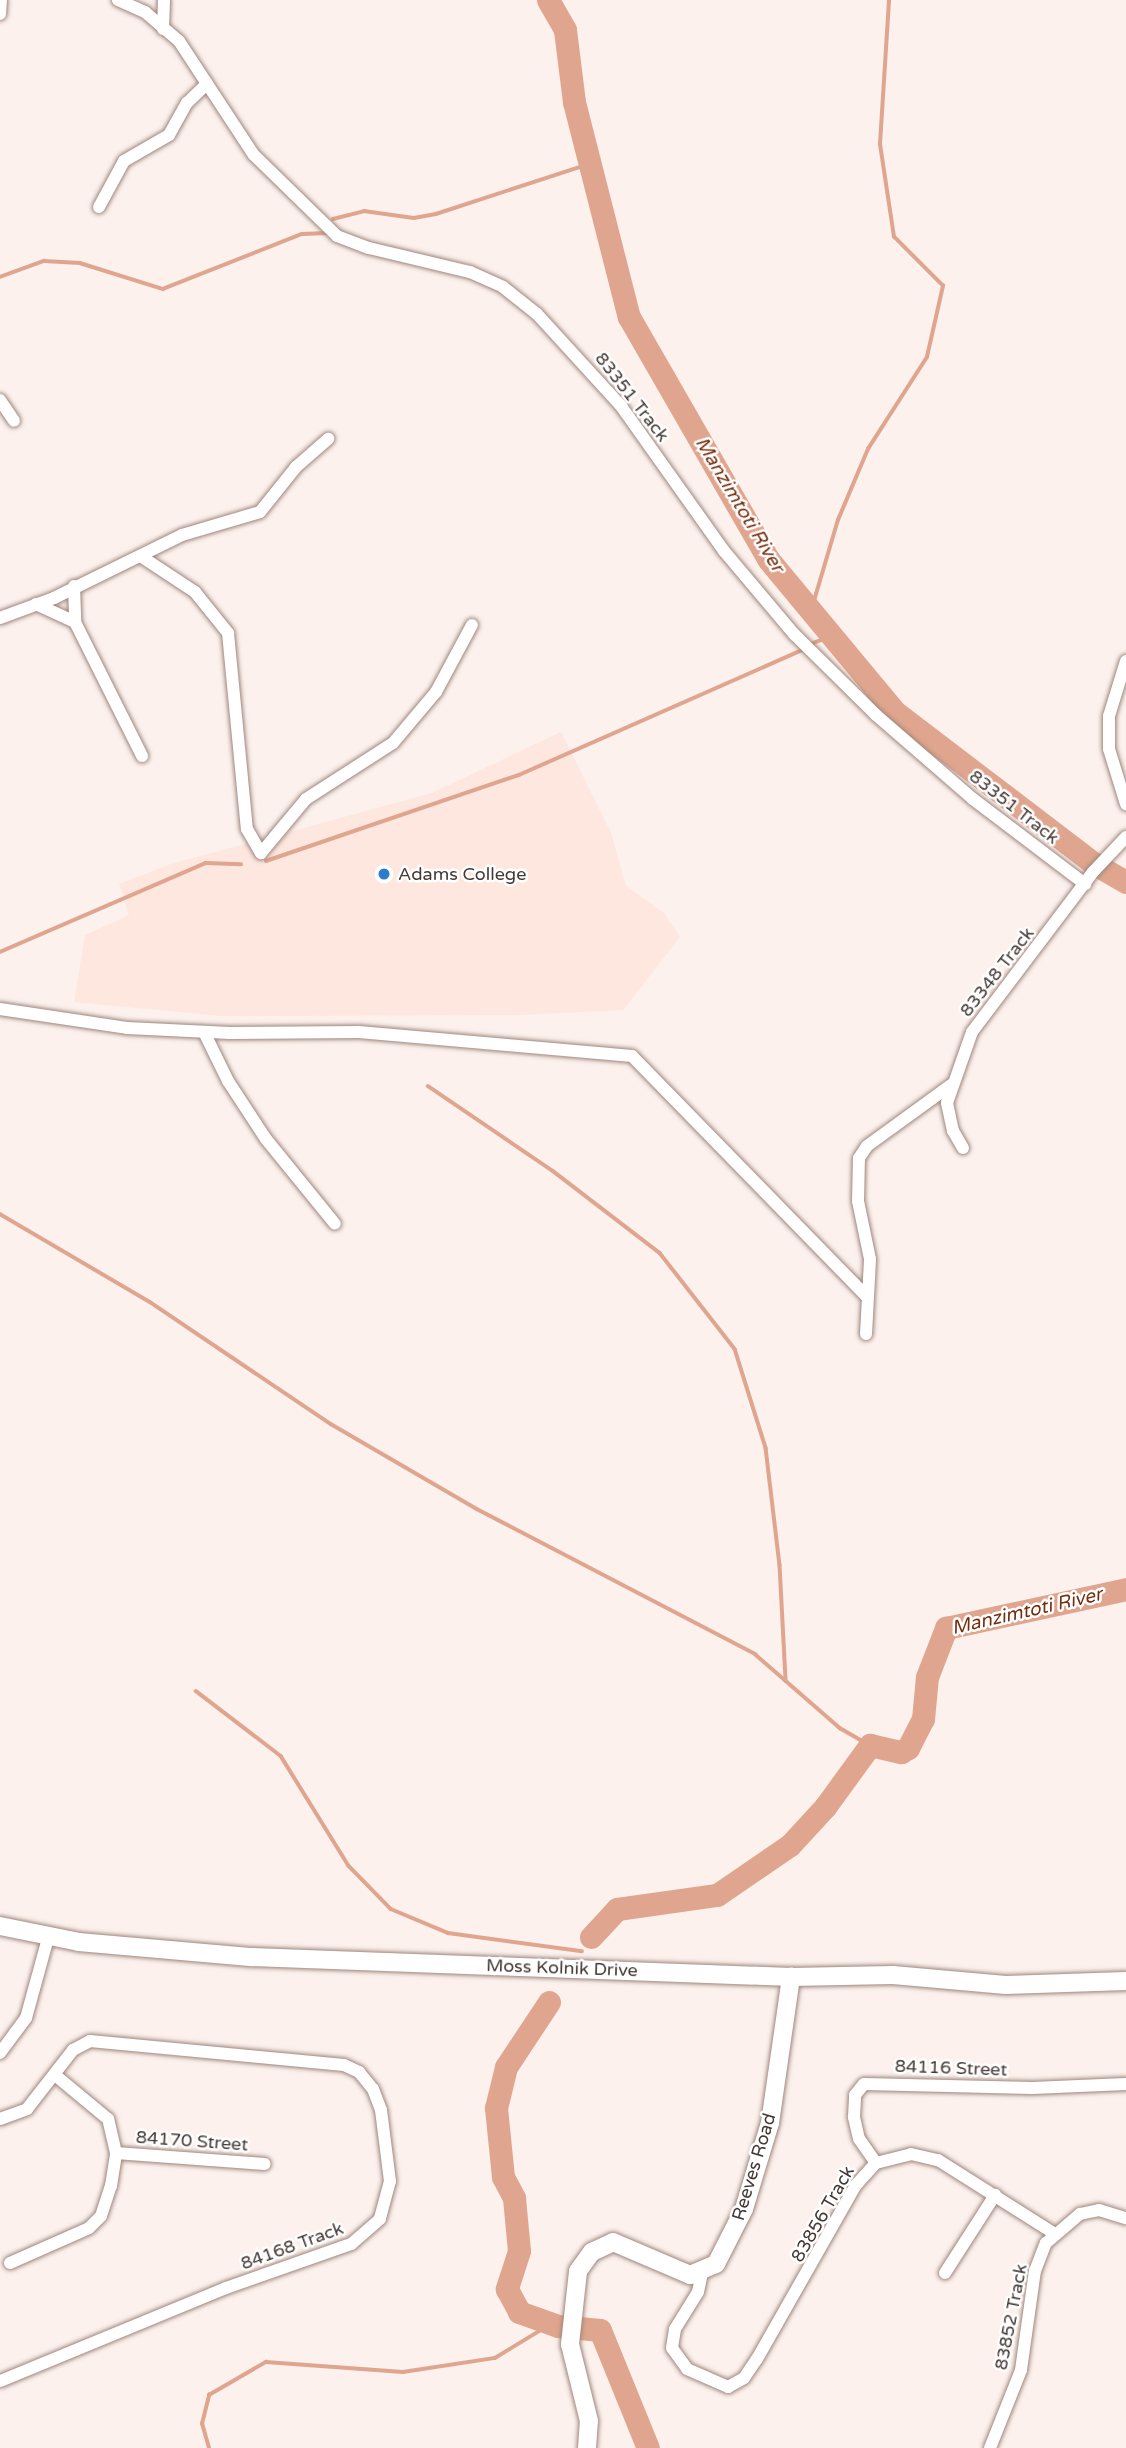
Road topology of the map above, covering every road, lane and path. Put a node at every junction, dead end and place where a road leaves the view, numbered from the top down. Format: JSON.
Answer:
{"nodes":[{"id":1,"x":1,"y":0,"type":"edge"},
{"id":2,"x":118,"y":0,"type":"edge"},
{"id":3,"x":164,"y":0,"type":"edge"},
{"id":4,"x":0,"y":14,"type":"edge"},
{"id":5,"x":163,"y":29,"type":"junction"},
{"id":6,"x":207,"y":84,"type":"junction"},
{"id":7,"x":99,"y":207,"type":"dead end"},
{"id":8,"x":0,"y":400,"type":"edge"},
{"id":9,"x":14,"y":421,"type":"dead end"},
{"id":10,"x":328,"y":439,"type":"dead end"},
{"id":11,"x":142,"y":557,"type":"junction"},
{"id":12,"x":75,"y":586,"type":"junction"},
{"id":13,"x":36,"y":604,"type":"junction"},
{"id":14,"x":0,"y":618,"type":"edge"},
{"id":15,"x":75,"y":622,"type":"junction"},
{"id":16,"x":472,"y":625,"type":"dead end"},
{"id":17,"x":1126,"y":661,"type":"edge"},
{"id":18,"x":142,"y":756,"type":"dead end"},
{"id":19,"x":1126,"y":804,"type":"edge"},
{"id":20,"x":1126,"y":837,"type":"edge"},
{"id":21,"x":1085,"y":884,"type":"junction"},
{"id":22,"x":0,"y":1009,"type":"edge"},
{"id":23,"x":204,"y":1032,"type":"junction"},
{"id":24,"x":951,"y":1085,"type":"junction"},
{"id":25,"x":963,"y":1147,"type":"dead end"},
{"id":26,"x":335,"y":1224,"type":"dead end"},
{"id":27,"x":866,"y":1296,"type":"junction"},
{"id":28,"x":866,"y":1334,"type":"dead end"},
{"id":29,"x":0,"y":1926,"type":"edge"},
{"id":30,"x":48,"y":1938,"type":"junction"},
{"id":31,"x":791,"y":1977,"type":"junction"},
{"id":32,"x":1126,"y":1981,"type":"edge"},
{"id":33,"x":0,"y":2053,"type":"edge"},
{"id":34,"x":55,"y":2075,"type":"junction"},
{"id":35,"x":1126,"y":2084,"type":"edge"},
{"id":36,"x":0,"y":2119,"type":"edge"},
{"id":37,"x":116,"y":2153,"type":"junction"},
{"id":38,"x":265,"y":2164,"type":"dead end"},
{"id":39,"x":876,"y":2164,"type":"junction"},
{"id":40,"x":995,"y":2195,"type":"junction"},
{"id":41,"x":1126,"y":2218,"type":"edge"},
{"id":42,"x":1055,"y":2234,"type":"junction"},
{"id":43,"x":10,"y":2263,"type":"dead end"},
{"id":44,"x":702,"y":2273,"type":"junction"},
{"id":45,"x":945,"y":2273,"type":"dead end"},
{"id":46,"x":0,"y":2381,"type":"edge"},
{"id":47,"x":587,"y":2448,"type":"edge"},
{"id":48,"x":990,"y":2448,"type":"edge"}],
"edges":[{"from":1,"to":4,"type":"street"},
{"from":2,"to":5,"type":"street","name":"83351 Track"},
{"from":3,"to":5,"type":"street"},
{"from":5,"to":6,"type":"street","name":"83351 Track"},
{"from":6,"to":7,"type":"street"},
{"from":6,"to":21,"type":"street","name":"83351 Track"},
{"from":8,"to":9,"type":"street"},
{"from":10,"to":11,"type":"street"},
{"from":11,"to":12,"type":"street"},
{"from":11,"to":16,"type":"street"},
{"from":12,"to":13,"type":"street"},
{"from":12,"to":15,"type":"street"},
{"from":13,"to":14,"type":"street"},
{"from":13,"to":15,"type":"street"},
{"from":15,"to":18,"type":"street"},
{"from":17,"to":19,"type":"street"},
{"from":20,"to":21,"type":"street","name":"83348 Track"},
{"from":21,"to":24,"type":"street","name":"83348 Track"},
{"from":22,"to":23,"type":"street"},
{"from":23,"to":26,"type":"street"},
{"from":23,"to":27,"type":"street"},
{"from":24,"to":25,"type":"street","name":"83348 Track"},
{"from":24,"to":27,"type":"street"},
{"from":27,"to":28,"type":"street"},
{"from":29,"to":30,"type":"main road","name":"Moss Kolnik Drive"},
{"from":30,"to":31,"type":"main road","name":"Moss Kolnik Drive"},
{"from":30,"to":33,"type":"street"},
{"from":31,"to":32,"type":"main road","name":"Moss Kolnik Drive"},
{"from":31,"to":44,"type":"main road","name":"Reeves Road"},
{"from":34,"to":36,"type":"street","name":"84168 Track"},
{"from":34,"to":37,"type":"street"},
{"from":34,"to":46,"type":"street","name":"84168 Track"},
{"from":35,"to":39,"type":"street","name":"84116 Street"},
{"from":37,"to":38,"type":"street","name":"84170 Street"},
{"from":37,"to":43,"type":"street"},
{"from":39,"to":40,"type":"street","name":"83856 Track"},
{"from":39,"to":44,"type":"street","name":"83856 Track"},
{"from":40,"to":42,"type":"street","name":"83856 Track"},
{"from":40,"to":45,"type":"street"},
{"from":41,"to":42,"type":"street"},
{"from":42,"to":48,"type":"street","name":"83852 Track"},
{"from":44,"to":47,"type":"main road"}]}
